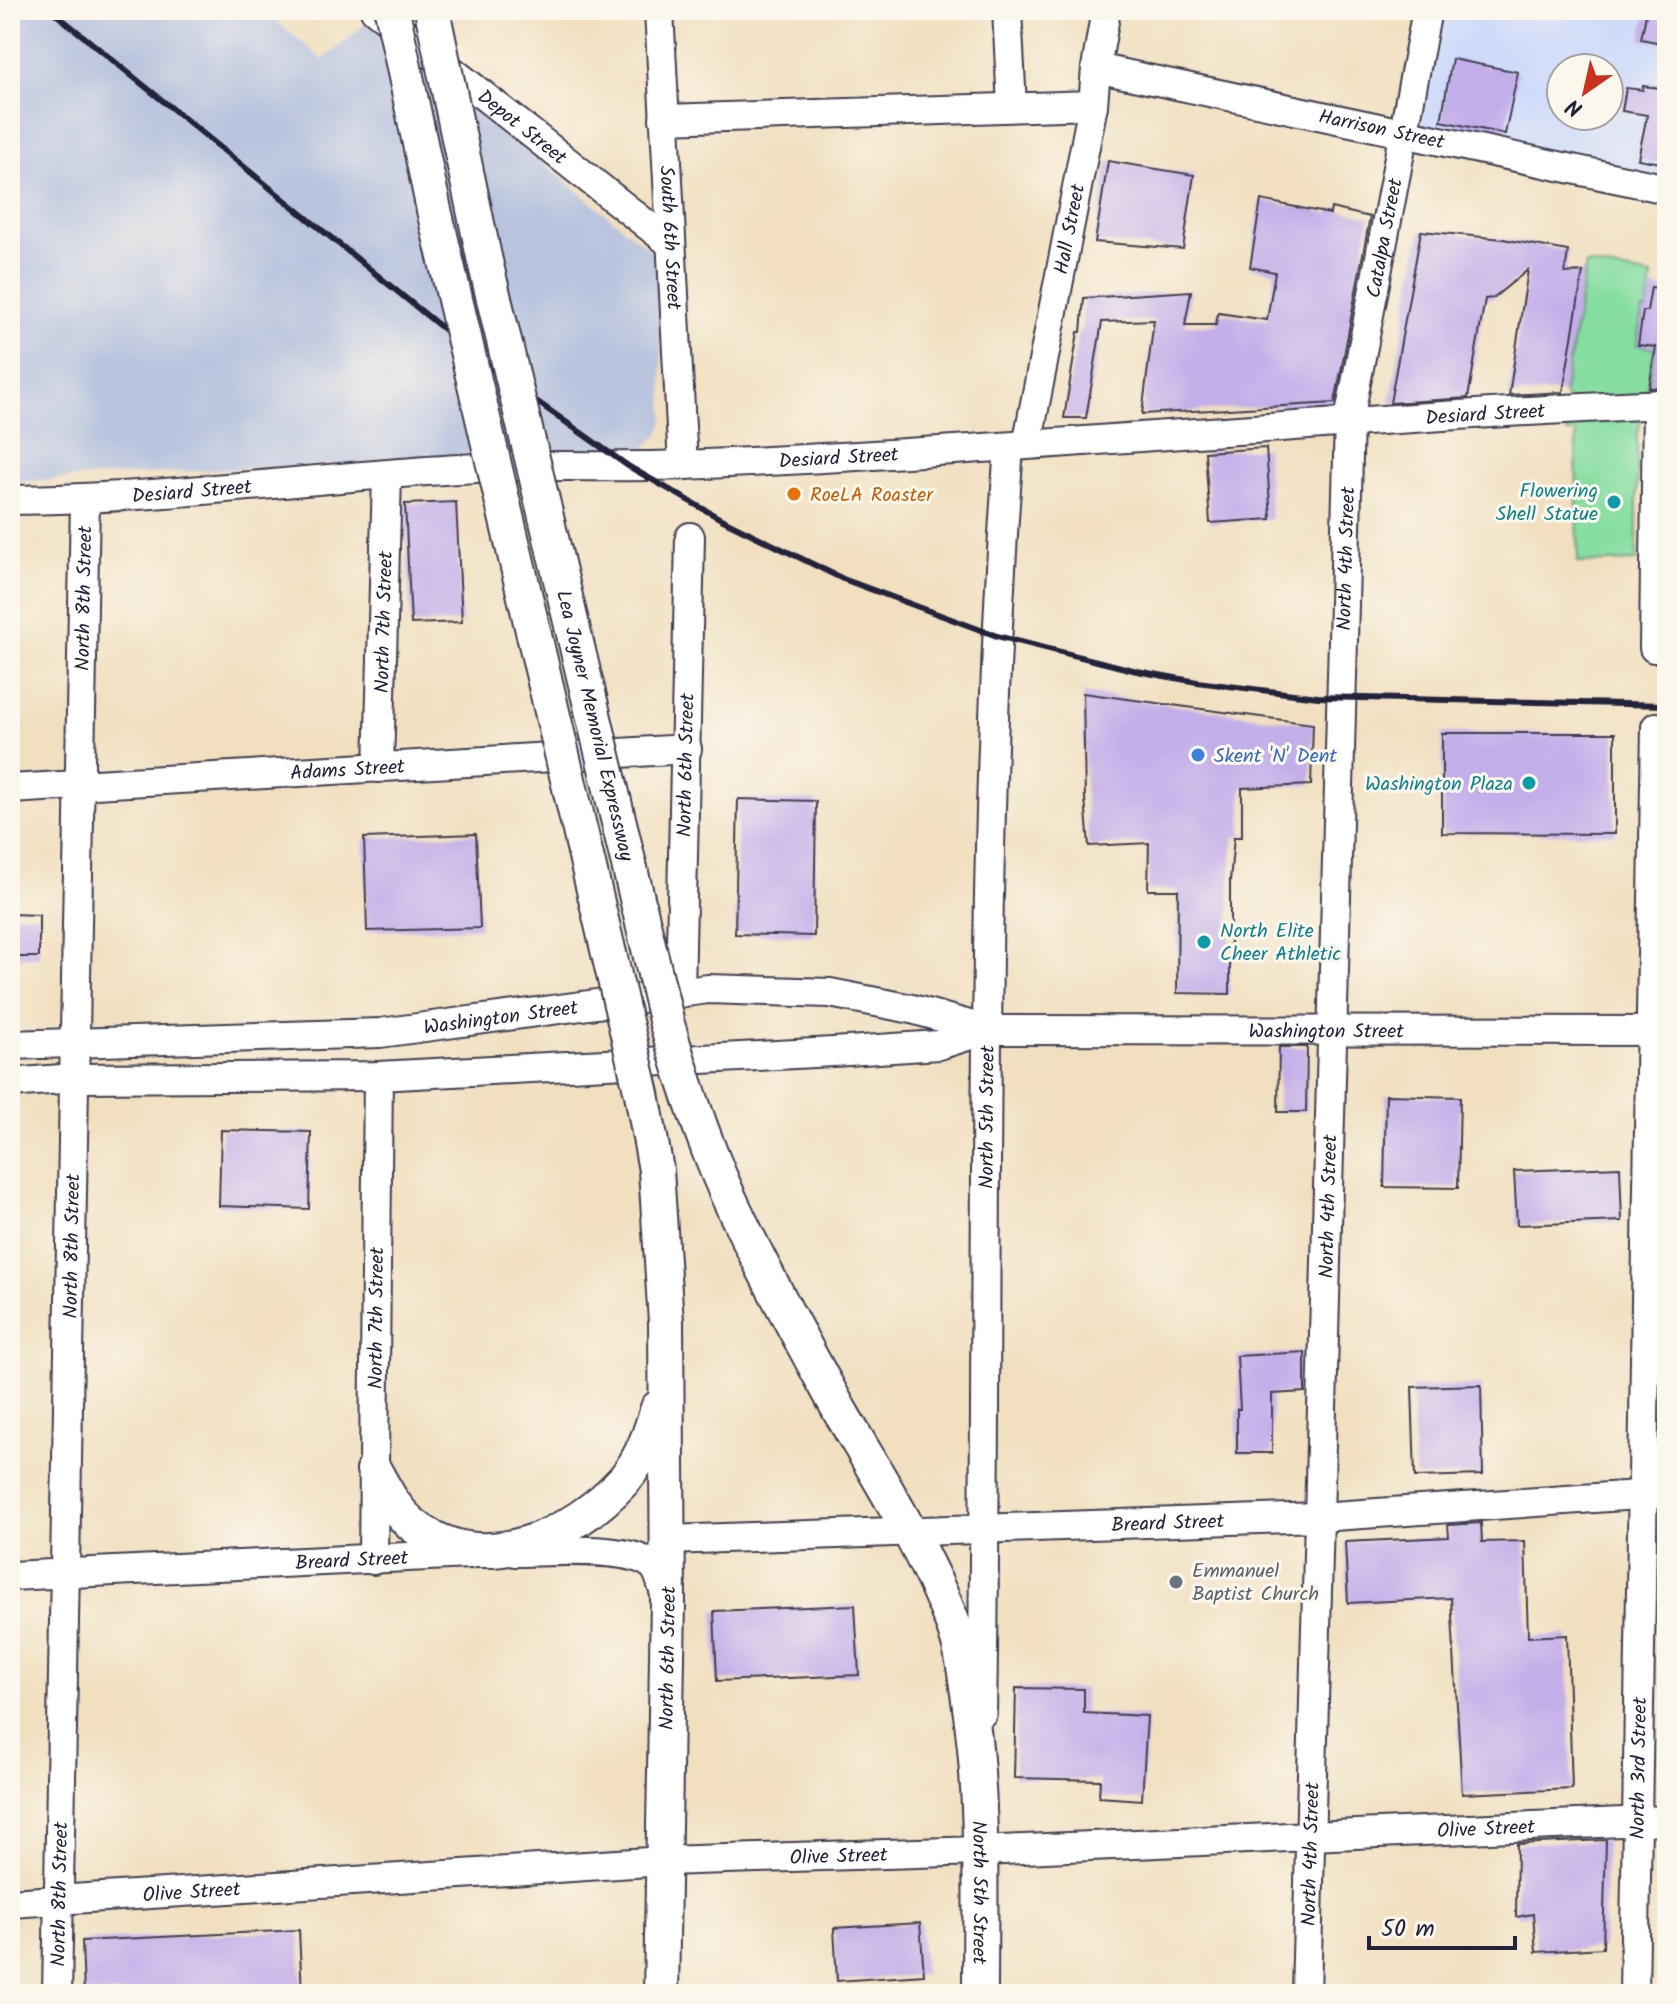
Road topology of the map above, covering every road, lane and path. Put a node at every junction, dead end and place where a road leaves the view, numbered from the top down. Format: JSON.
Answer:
{"nodes":[{"id":1,"x":375,"y":10,"type":"edge"},
{"id":2,"x":392,"y":10,"type":"edge"},
{"id":3,"x":432,"y":10,"type":"edge"},
{"id":4,"x":659,"y":10,"type":"edge"},
{"id":5,"x":1007,"y":10,"type":"edge"},
{"id":6,"x":1106,"y":10,"type":"edge"},
{"id":7,"x":1427,"y":10,"type":"edge"},
{"id":8,"x":1096,"y":68,"type":"junction"},
{"id":9,"x":1093,"y":105,"type":"junction"},
{"id":10,"x":1012,"y":107,"type":"junction"},
{"id":11,"x":664,"y":119,"type":"junction"},
{"id":12,"x":1403,"y":133,"type":"junction"},
{"id":13,"x":1667,"y":189,"type":"edge"},
{"id":14,"x":670,"y":243,"type":"junction"},
{"id":15,"x":1662,"y":404,"type":"edge"},
{"id":16,"x":1349,"y":420,"type":"junction"},
{"id":17,"x":1018,"y":446,"type":"junction"},
{"id":18,"x":683,"y":465,"type":"junction"},
{"id":19,"x":387,"y":475,"type":"junction"},
{"id":20,"x":85,"y":499,"type":"junction"},
{"id":21,"x":10,"y":500,"type":"edge"},
{"id":22,"x":690,"y":537,"type":"dead end"},
{"id":23,"x":1654,"y":648,"type":"dead end"},
{"id":24,"x":1656,"y":727,"type":"dead end"},
{"id":25,"x":687,"y":749,"type":"junction"},
{"id":26,"x":379,"y":768,"type":"junction"},
{"id":27,"x":80,"y":784,"type":"junction"},
{"id":28,"x":10,"y":789,"type":"edge"},
{"id":29,"x":680,"y":993,"type":"junction"},
{"id":30,"x":987,"y":1030,"type":"junction"},
{"id":31,"x":1332,"y":1030,"type":"junction"},
{"id":32,"x":1659,"y":1031,"type":"edge"},
{"id":33,"x":75,"y":1041,"type":"junction"},
{"id":34,"x":10,"y":1045,"type":"edge"},
{"id":35,"x":378,"y":1076,"type":"junction"},
{"id":36,"x":74,"y":1078,"type":"junction"},
{"id":37,"x":10,"y":1083,"type":"edge"},
{"id":38,"x":666,"y":1322,"type":"joint"},
{"id":39,"x":666,"y":1385,"type":"junction"},
{"id":40,"x":841,"y":1413,"type":"joint"},
{"id":41,"x":374,"y":1470,"type":"junction"},
{"id":42,"x":1654,"y":1494,"type":"edge"},
{"id":43,"x":1319,"y":1517,"type":"junction"},
{"id":44,"x":985,"y":1527,"type":"junction"},
{"id":45,"x":907,"y":1531,"type":"junction"},
{"id":46,"x":668,"y":1540,"type":"junction"},
{"id":47,"x":501,"y":1551,"type":"junction"},
{"id":48,"x":373,"y":1560,"type":"junction"},
{"id":49,"x":65,"y":1573,"type":"junction"},
{"id":50,"x":10,"y":1576,"type":"edge"},
{"id":51,"x":668,"y":1602,"type":"junction"},
{"id":52,"x":980,"y":1790,"type":"junction"},
{"id":53,"x":1667,"y":1820,"type":"edge"},
{"id":54,"x":1637,"y":1822,"type":"junction"},
{"id":55,"x":1310,"y":1836,"type":"junction"},
{"id":56,"x":980,"y":1851,"type":"junction"},
{"id":57,"x":664,"y":1861,"type":"junction"},
{"id":58,"x":59,"y":1899,"type":"junction"},
{"id":59,"x":10,"y":1903,"type":"edge"},
{"id":60,"x":57,"y":1994,"type":"edge"},
{"id":61,"x":661,"y":1994,"type":"edge"},
{"id":62,"x":980,"y":1994,"type":"edge"},
{"id":63,"x":1306,"y":1994,"type":"edge"},
{"id":64,"x":1634,"y":1994,"type":"edge"}],
"edges":[{"from":1,"to":14,"type":"street","name":"Depot Street"},
{"from":2,"to":38,"type":"main road","name":"Lea Joyner Memorial Expressway","bridge":true},
{"from":3,"to":40,"type":"main road","name":"Lea Joyner Memorial Expressway","bridge":true},
{"from":4,"to":11,"type":"street","name":"South 6th Street"},
{"from":5,"to":10,"type":"street"},
{"from":6,"to":8,"type":"street","name":"Hall Street"},
{"from":7,"to":12,"type":"street","name":"Catalpa Street"},
{"from":8,"to":9,"type":"street","name":"Hall Street"},
{"from":8,"to":12,"type":"street","name":"Harrison Street"},
{"from":9,"to":10,"type":"street"},
{"from":9,"to":17,"type":"street","name":"Hall Street"},
{"from":10,"to":11,"type":"street"},
{"from":11,"to":14,"type":"street","name":"South 6th Street"},
{"from":12,"to":13,"type":"street","name":"Harrison Street"},
{"from":12,"to":16,"type":"street","name":"Catalpa Street"},
{"from":14,"to":18,"type":"street","name":"South 6th Street"},
{"from":15,"to":16,"type":"street","name":"Desiard Street"},
{"from":15,"to":23,"type":"street"},
{"from":16,"to":17,"type":"street","name":"Desiard Street"},
{"from":16,"to":31,"type":"street","name":"North 4th Street"},
{"from":17,"to":18,"type":"street","name":"Desiard Street"},
{"from":17,"to":30,"type":"street","name":"North 5th Street"},
{"from":18,"to":19,"type":"street","name":"Desiard Street"},
{"from":19,"to":20,"type":"street","name":"Desiard Street"},
{"from":19,"to":26,"type":"street","name":"North 7th Street"},
{"from":20,"to":21,"type":"street","name":"Desiard Street"},
{"from":20,"to":27,"type":"street","name":"North 8th Street"},
{"from":22,"to":25,"type":"street","name":"North 6th Street"},
{"from":24,"to":32,"type":"street","name":"North 3rd Street"},
{"from":25,"to":26,"type":"street","name":"Adams Street"},
{"from":25,"to":29,"type":"street","name":"North 6th Street"},
{"from":26,"to":27,"type":"street","name":"Adams Street"},
{"from":27,"to":28,"type":"street","name":"Adams Street"},
{"from":27,"to":33,"type":"street","name":"North 8th Street"},
{"from":29,"to":30,"type":"street","name":"Washington Street"},
{"from":29,"to":33,"type":"street","name":"Washington Street"},
{"from":30,"to":31,"type":"street","name":"Washington Street"},
{"from":30,"to":35,"type":"street","name":"Washington Street"},
{"from":30,"to":44,"type":"street","name":"North 5th Street"},
{"from":31,"to":32,"type":"street","name":"Washington Street"},
{"from":31,"to":43,"type":"street","name":"North 4th Street"},
{"from":32,"to":42,"type":"street","name":"North 3rd Street"},
{"from":33,"to":34,"type":"street","name":"Washington Street"},
{"from":33,"to":36,"type":"street","name":"North 8th Street"},
{"from":35,"to":36,"type":"street","name":"Washington Street"},
{"from":35,"to":41,"type":"street","name":"North 7th Street"},
{"from":36,"to":37,"type":"street","name":"Washington Street"},
{"from":36,"to":49,"type":"street","name":"North 8th Street"},
{"from":38,"to":39,"type":"main road","name":"North 6th Street"},
{"from":39,"to":46,"type":"main road","name":"North 6th Street"},
{"from":39,"to":47,"type":"main road"},
{"from":40,"to":45,"type":"main road","name":"North 5th Street"},
{"from":41,"to":47,"type":"main road"},
{"from":41,"to":48,"type":"street","name":"North 7th Street"},
{"from":42,"to":43,"type":"street","name":"Breard Street"},
{"from":42,"to":54,"type":"street","name":"North 3rd Street"},
{"from":43,"to":44,"type":"street","name":"Breard Street"},
{"from":43,"to":55,"type":"street","name":"North 4th Street"},
{"from":44,"to":45,"type":"street","name":"Breard Street"},
{"from":44,"to":52,"type":"street","name":"North 5th Street"},
{"from":45,"to":46,"type":"street","name":"Breard Street"},
{"from":45,"to":52,"type":"main road","name":"North 5th Street"},
{"from":46,"to":51,"type":"main road","name":"North 6th Street"},
{"from":47,"to":48,"type":"street","name":"Breard Street"},
{"from":47,"to":51,"type":"street","name":"Breard Street"},
{"from":48,"to":49,"type":"street","name":"Breard Street"},
{"from":49,"to":50,"type":"street","name":"Breard Street"},
{"from":49,"to":58,"type":"street","name":"North 8th Street"},
{"from":51,"to":57,"type":"main road","name":"North 6th Street"},
{"from":52,"to":56,"type":"main road","name":"North 5th Street"},
{"from":53,"to":54,"type":"street","name":"Olive Street"},
{"from":54,"to":55,"type":"street","name":"Olive Street"},
{"from":54,"to":64,"type":"street","name":"North 3rd Street"},
{"from":55,"to":56,"type":"street","name":"Olive Street"},
{"from":55,"to":63,"type":"street","name":"North 4th Street"},
{"from":56,"to":57,"type":"street","name":"Olive Street"},
{"from":56,"to":62,"type":"main road","name":"North 5th Street"},
{"from":57,"to":58,"type":"street","name":"Olive Street"},
{"from":57,"to":61,"type":"main road","name":"North 6th Street"},
{"from":58,"to":59,"type":"street","name":"Olive Street"},
{"from":58,"to":60,"type":"street","name":"North 8th Street"}]}
